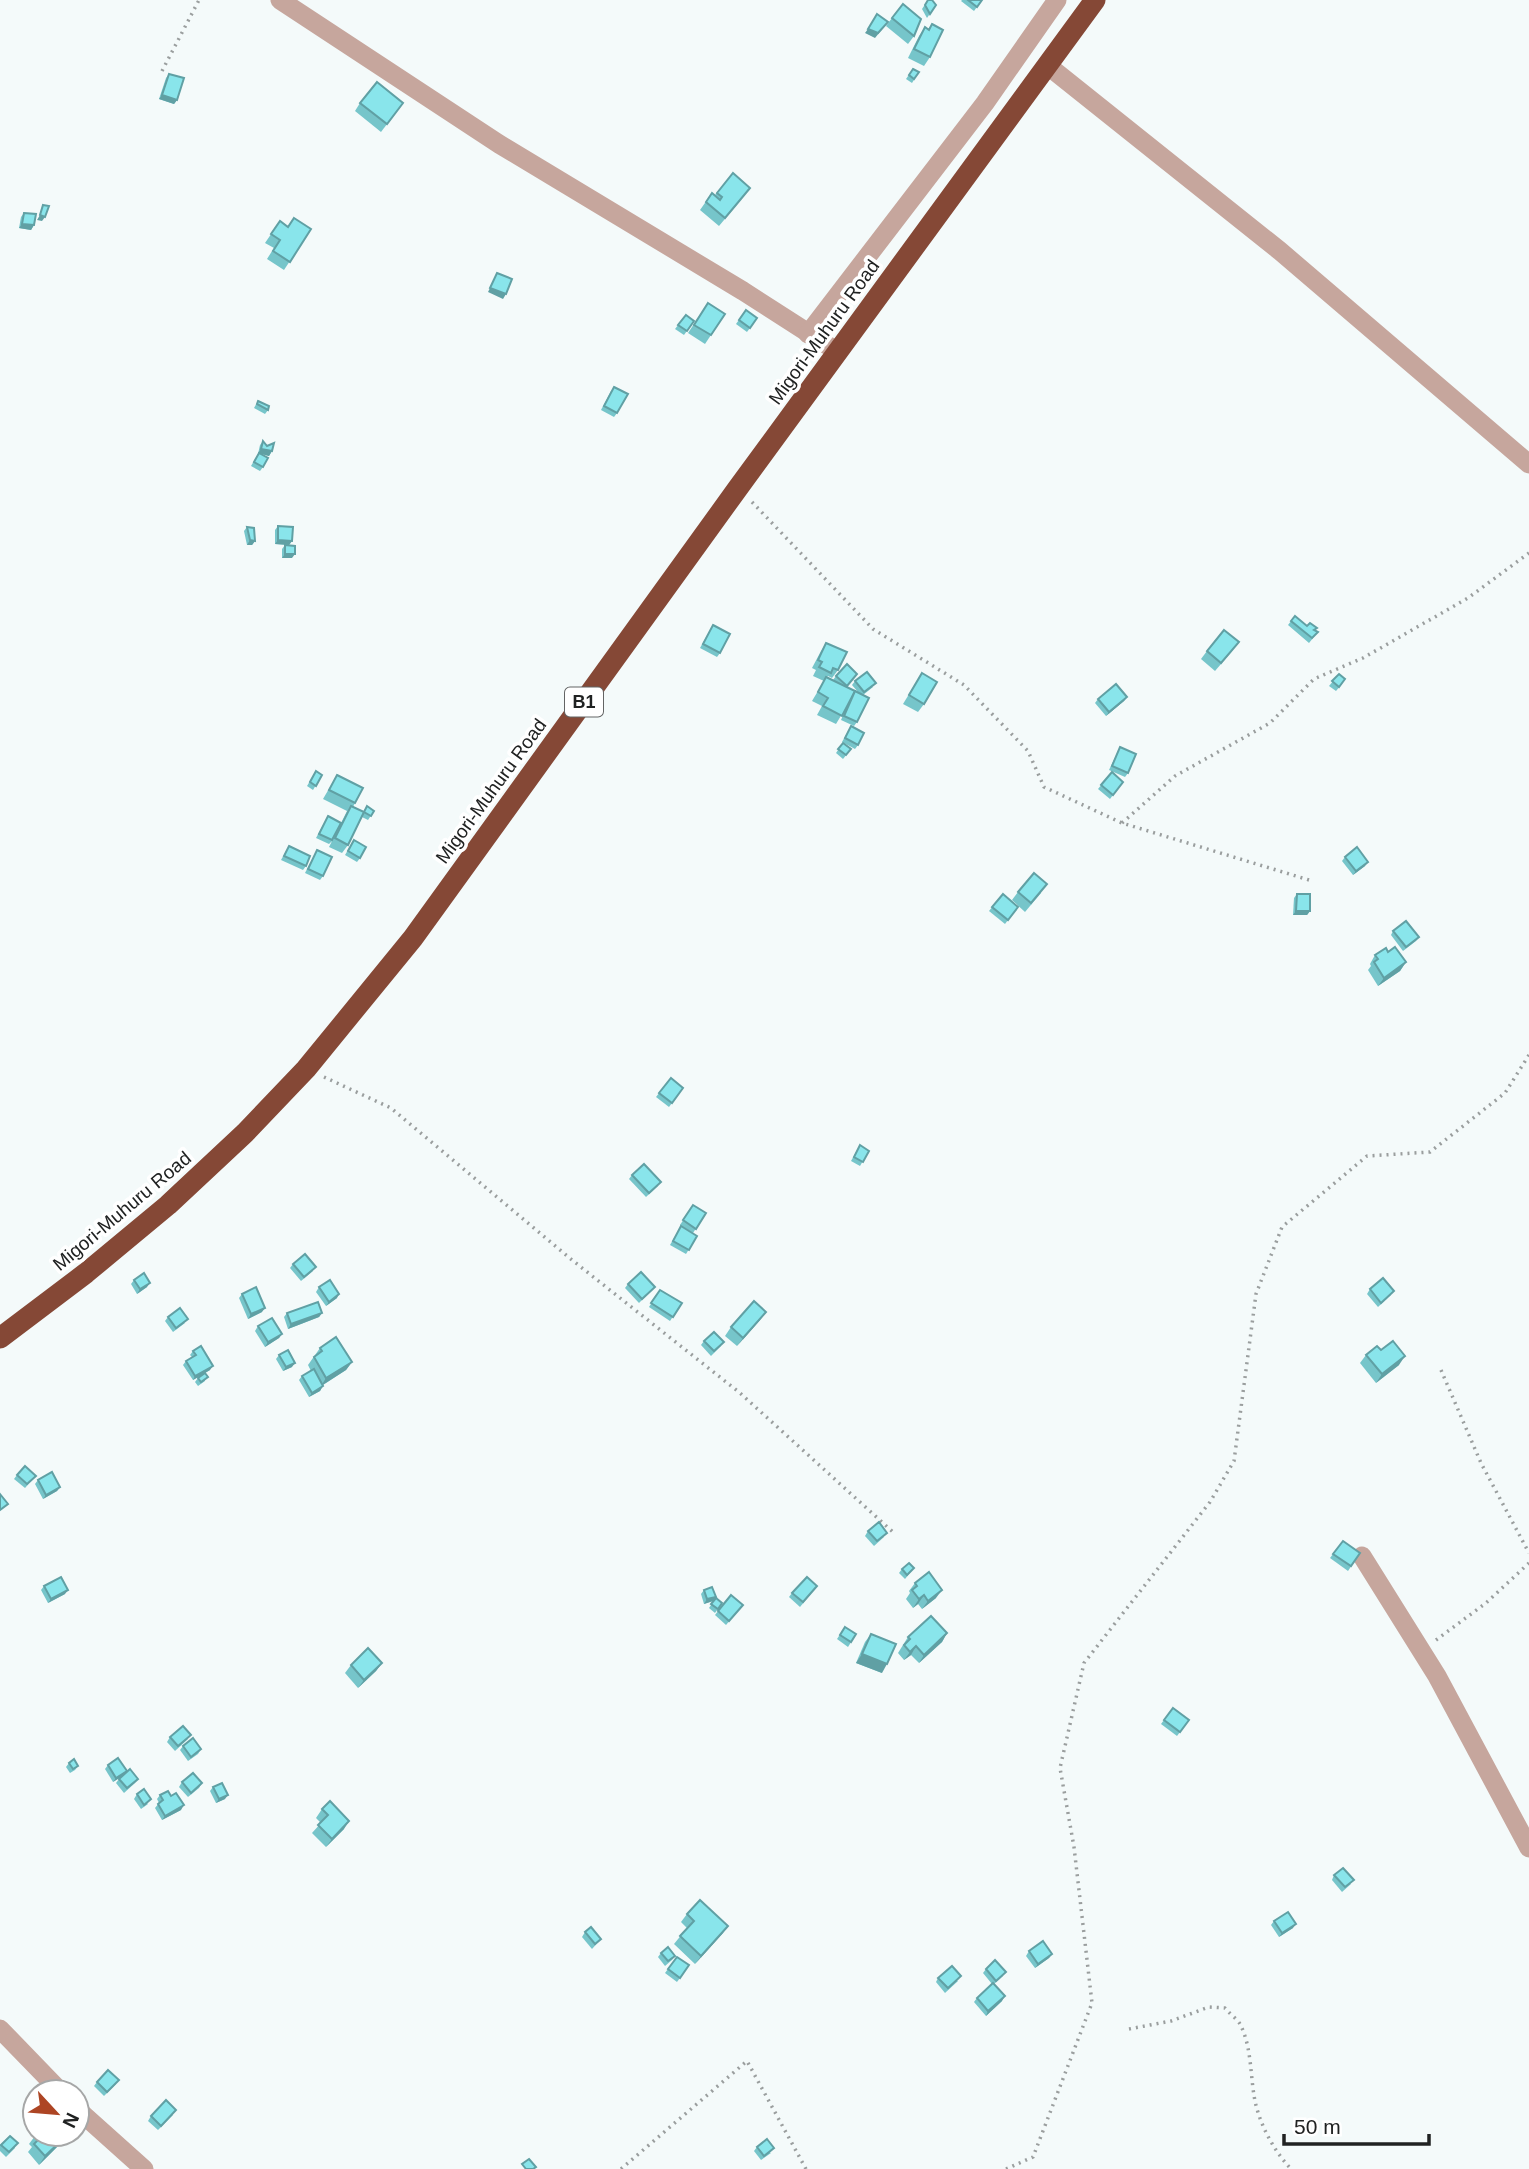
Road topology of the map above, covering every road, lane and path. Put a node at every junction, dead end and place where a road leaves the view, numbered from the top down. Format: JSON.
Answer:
{"nodes":[{"id":1,"x":199,"y":0,"type":"edge"},
{"id":2,"x":279,"y":0,"type":"edge"},
{"id":3,"x":1058,"y":0,"type":"edge"},
{"id":4,"x":1095,"y":0,"type":"edge"},
{"id":5,"x":1047,"y":65,"type":"junction"},
{"id":6,"x":162,"y":71,"type":"dead end"},
{"id":7,"x":808,"y":334,"type":"junction"},
{"id":8,"x":838,"y":352,"type":"junction"},
{"id":9,"x":1529,"y":464,"type":"edge"},
{"id":10,"x":738,"y":488,"type":"junction"},
{"id":11,"x":1529,"y":553,"type":"edge"},
{"id":12,"x":1122,"y":823,"type":"junction"},
{"id":13,"x":1309,"y":880,"type":"dead end"},
{"id":14,"x":1529,"y":1055,"type":"edge"},
{"id":15,"x":306,"y":1069,"type":"junction"},
{"id":16,"x":0,"y":1338,"type":"edge"},
{"id":17,"x":1441,"y":1370,"type":"dead end"},
{"id":18,"x":894,"y":1533,"type":"dead end"},
{"id":19,"x":1529,"y":1553,"type":"edge"},
{"id":20,"x":1362,"y":1556,"type":"edge"},
{"id":21,"x":1529,"y":1563,"type":"edge"},
{"id":22,"x":1421,"y":1650,"type":"junction"},
{"id":23,"x":1529,"y":1847,"type":"edge"},
{"id":24,"x":0,"y":2029,"type":"edge"},
{"id":25,"x":1129,"y":2029,"type":"dead end"},
{"id":26,"x":47,"y":2078,"type":"edge"},
{"id":27,"x":91,"y":2122,"type":"edge"},
{"id":28,"x":144,"y":2169,"type":"edge"},
{"id":29,"x":621,"y":2169,"type":"edge"},
{"id":30,"x":806,"y":2169,"type":"edge"},
{"id":31,"x":1006,"y":2169,"type":"edge"},
{"id":32,"x":1291,"y":2169,"type":"edge"}],
"edges":[{"from":1,"to":6,"type":"path"},
{"from":2,"to":7,"type":"street"},
{"from":3,"to":7,"type":"street"},
{"from":4,"to":5,"type":"highway","name":"Migori-Muhuru Road","number":"B1"},
{"from":5,"to":8,"type":"highway","name":"Migori-Muhuru Road","number":"B1"},
{"from":5,"to":9,"type":"street"},
{"from":7,"to":8,"type":"street"},
{"from":8,"to":10,"type":"highway","name":"Migori-Muhuru Road","number":"B1"},
{"from":10,"to":12,"type":"path"},
{"from":10,"to":15,"type":"highway","name":"Migori-Muhuru Road","number":"B1"},
{"from":11,"to":12,"type":"path"},
{"from":12,"to":13,"type":"path"},
{"from":14,"to":31,"type":"path"},
{"from":15,"to":16,"type":"highway","name":"Migori-Muhuru Road","number":"B1"},
{"from":15,"to":18,"type":"path"},
{"from":17,"to":19,"type":"path"},
{"from":20,"to":22,"type":"street"},
{"from":21,"to":22,"type":"path"},
{"from":22,"to":23,"type":"street"},
{"from":24,"to":26,"type":"street"},
{"from":25,"to":32,"type":"path"},
{"from":27,"to":28,"type":"street"},
{"from":29,"to":30,"type":"path"}]}
